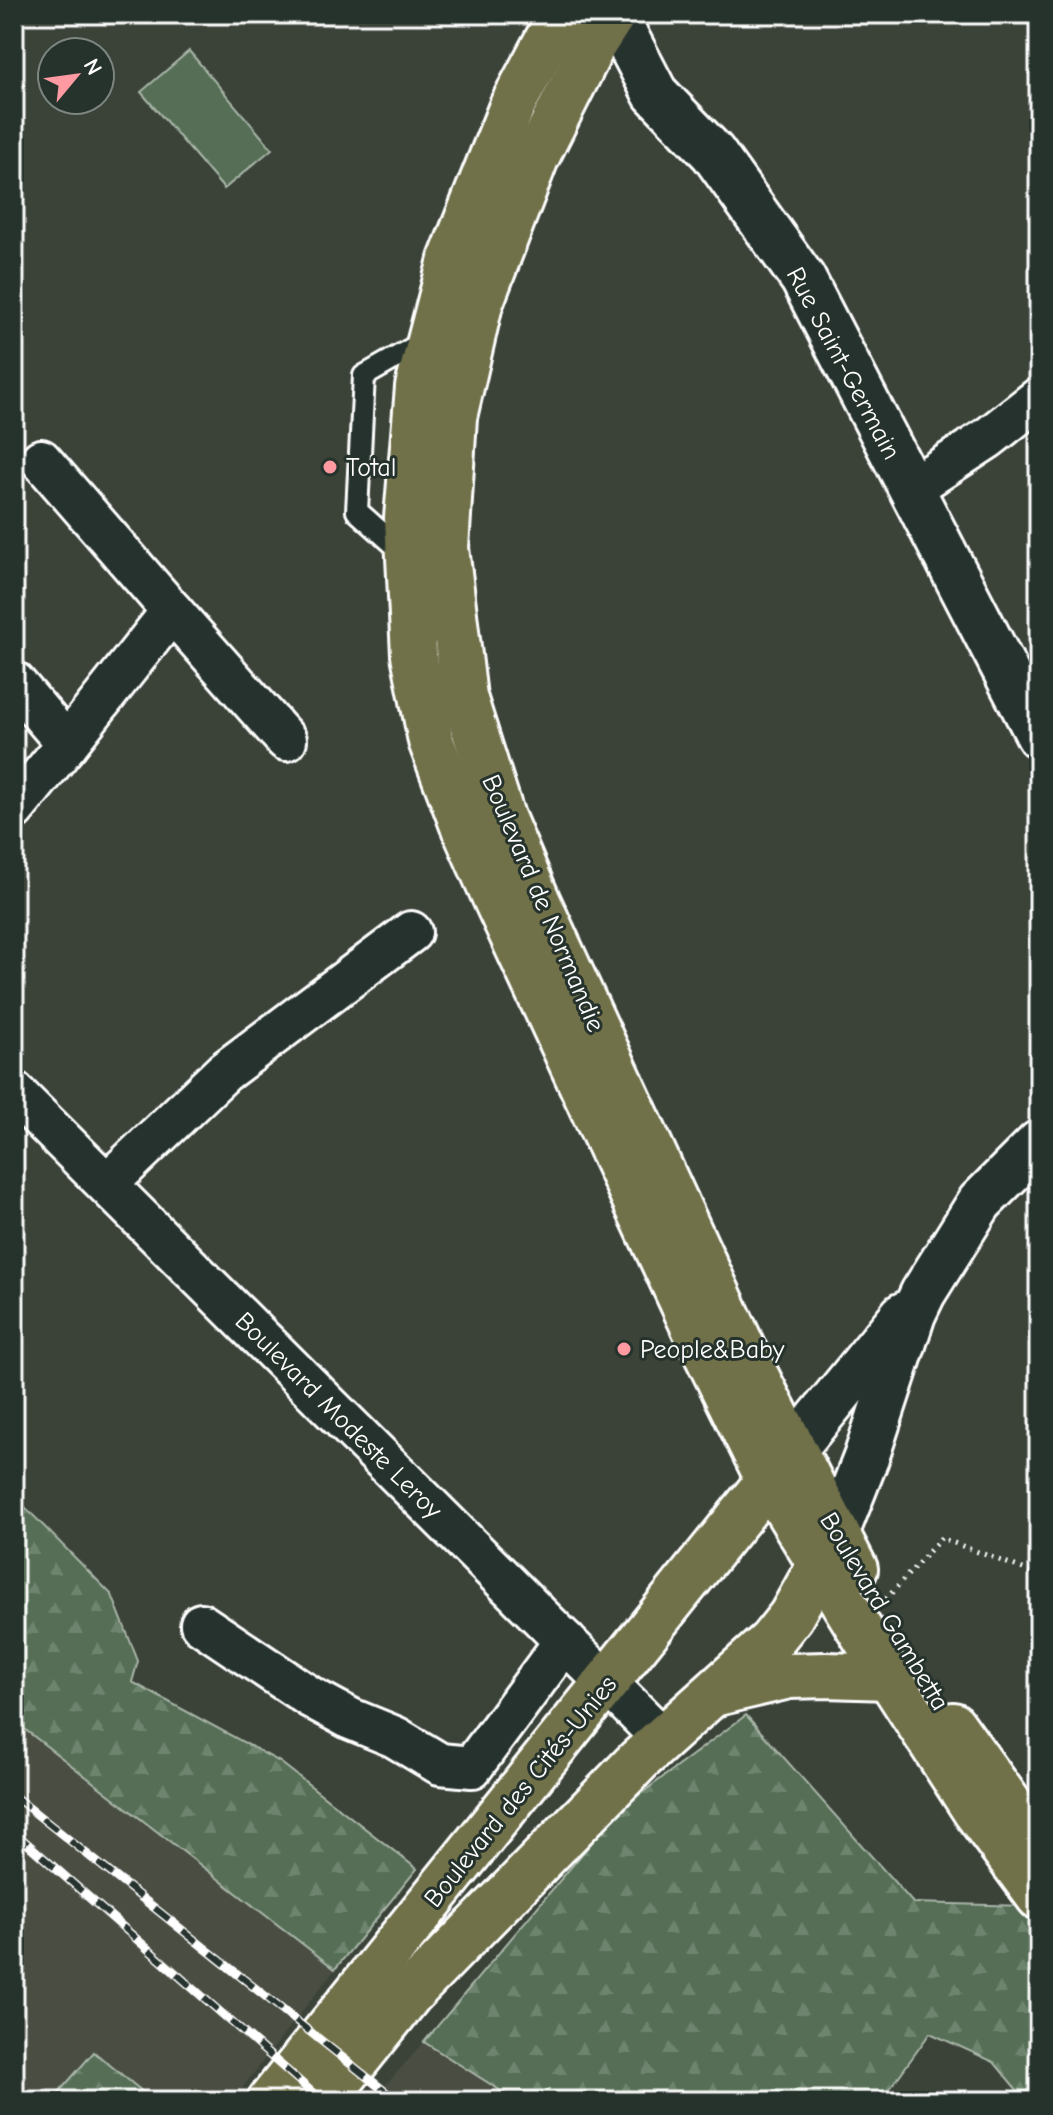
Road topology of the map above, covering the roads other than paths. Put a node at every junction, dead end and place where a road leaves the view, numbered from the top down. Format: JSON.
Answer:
{"nodes":[{"id":1,"x":561,"y":14,"type":"edge"},
{"id":2,"x":613,"y":14,"type":"edge"},
{"id":3,"x":1039,"y":398,"type":"edge"},
{"id":4,"x":41,"y":460,"type":"dead end"},
{"id":5,"x":910,"y":489,"type":"junction"},
{"id":6,"x":172,"y":611,"type":"junction"},
{"id":7,"x":14,"y":682,"type":"edge"},
{"id":8,"x":1039,"y":736,"type":"edge"},
{"id":9,"x":286,"y":740,"type":"dead end"},
{"id":10,"x":67,"y":744,"type":"junction"},
{"id":11,"x":14,"y":809,"type":"edge"},
{"id":12,"x":411,"y":932,"type":"dead end"},
{"id":13,"x":14,"y":1092,"type":"edge"},
{"id":14,"x":1039,"y":1143,"type":"edge"},
{"id":15,"x":107,"y":1184,"type":"junction"},
{"id":16,"x":923,"y":1293,"type":"junction"},
{"id":17,"x":703,"y":1347,"type":"junction"},
{"id":18,"x":781,"y":1465,"type":"junction"},
{"id":19,"x":738,"y":1520,"type":"junction"},
{"id":20,"x":829,"y":1549,"type":"junction"},
{"id":21,"x":201,"y":1624,"type":"dead end"},
{"id":22,"x":565,"y":1641,"type":"junction"},
{"id":23,"x":889,"y":1677,"type":"junction"},
{"id":24,"x":606,"y":1683,"type":"junction"},
{"id":25,"x":716,"y":1693,"type":"junction"},
{"id":26,"x":663,"y":1739,"type":"junction"},
{"id":27,"x":1039,"y":1845,"type":"edge"},
{"id":28,"x":1039,"y":1897,"type":"edge"},
{"id":29,"x":270,"y":2101,"type":"edge"},
{"id":30,"x":324,"y":2101,"type":"edge"}],
"edges":[{"from":1,"to":17,"type":"main road","name":"Boulevard de Normandie"},
{"from":2,"to":5,"type":"street","name":"Rue Saint-Germain"},
{"from":2,"to":18,"type":"main road","name":"Boulevard de Normandie"},
{"from":3,"to":5,"type":"street"},
{"from":4,"to":6,"type":"street"},
{"from":5,"to":8,"type":"street","name":"Rue Saint-Germain"},
{"from":6,"to":9,"type":"street"},
{"from":6,"to":10,"type":"street"},
{"from":7,"to":10,"type":"street"},
{"from":10,"to":11,"type":"street"},
{"from":12,"to":15,"type":"street"},
{"from":13,"to":15,"type":"street","name":"Boulevard Modeste Leroy"},
{"from":14,"to":16,"type":"street"},
{"from":15,"to":22,"type":"street","name":"Boulevard Modeste Leroy"},
{"from":16,"to":18,"type":"street"},
{"from":16,"to":20,"type":"street"},
{"from":17,"to":18,"type":"main road"},
{"from":17,"to":19,"type":"main road"},
{"from":18,"to":19,"type":"main road","name":"Boulevard des Cités-Unies"},
{"from":18,"to":20,"type":"main road"},
{"from":19,"to":24,"type":"main road","name":"Boulevard des Cités-Unies"},
{"from":20,"to":23,"type":"main road"},
{"from":20,"to":25,"type":"main road","name":"Boulevard des Cités-Unies"},
{"from":20,"to":27,"type":"main road","name":"Boulevard Gambetta"},
{"from":21,"to":22,"type":"street"},
{"from":22,"to":24,"type":"street","name":"Boulevard Modeste Leroy"},
{"from":23,"to":25,"type":"main road"},
{"from":23,"to":28,"type":"main road"},
{"from":24,"to":26,"type":"street","name":"Boulevard Modeste Leroy"},
{"from":24,"to":29,"type":"main road","name":"Boulevard des Cités-Unies"},
{"from":25,"to":26,"type":"main road","name":"Boulevard des Cités-Unies"},
{"from":26,"to":30,"type":"main road","name":"Boulevard des Cités-Unies"}]}
